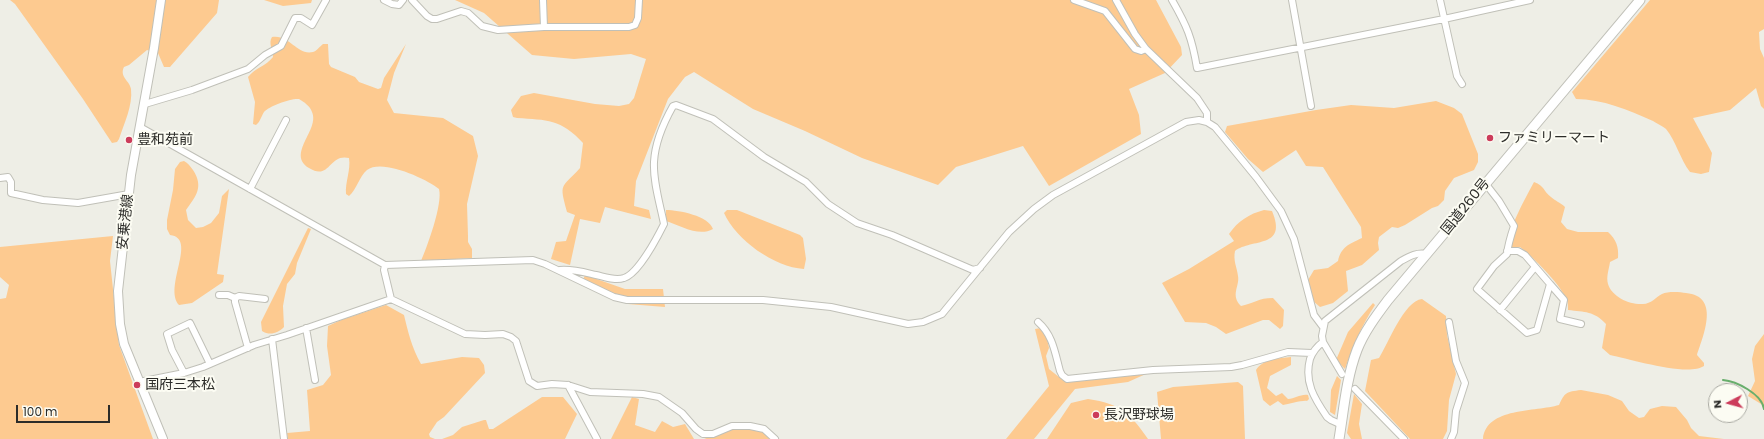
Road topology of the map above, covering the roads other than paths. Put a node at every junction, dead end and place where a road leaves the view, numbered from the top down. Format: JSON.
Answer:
{"nodes":[{"id":1,"x":161,"y":0,"type":"edge"},
{"id":2,"x":326,"y":0,"type":"edge"},
{"id":3,"x":384,"y":0,"type":"edge"},
{"id":4,"x":403,"y":0,"type":"edge"},
{"id":5,"x":412,"y":0,"type":"edge"},
{"id":6,"x":543,"y":0,"type":"edge"},
{"id":7,"x":639,"y":0,"type":"edge"},
{"id":8,"x":1074,"y":0,"type":"edge"},
{"id":9,"x":1116,"y":0,"type":"edge"},
{"id":10,"x":1172,"y":0,"type":"edge"},
{"id":11,"x":1292,"y":0,"type":"edge"},
{"id":12,"x":1440,"y":0,"type":"edge"},
{"id":13,"x":1530,"y":0,"type":"edge"},
{"id":14,"x":1640,"y":0,"type":"edge"},
{"id":15,"x":1444,"y":19,"type":"junction"},
{"id":16,"x":544,"y":27,"type":"junction"},
{"id":17,"x":1300,"y":48,"type":"junction"},
{"id":18,"x":1146,"y":49,"type":"junction"},
{"id":19,"x":1462,"y":84,"type":"dead end"},
{"id":20,"x":145,"y":104,"type":"junction"},
{"id":21,"x":1311,"y":106,"type":"dead end"},
{"id":22,"x":286,"y":120,"type":"dead end"},
{"id":23,"x":1207,"y":122,"type":"junction"},
{"id":24,"x":140,"y":127,"type":"junction"},
{"id":25,"x":0,"y":178,"type":"edge"},
{"id":26,"x":1485,"y":183,"type":"junction"},
{"id":27,"x":250,"y":189,"type":"junction"},
{"id":28,"x":129,"y":194,"type":"junction"},
{"id":29,"x":1507,"y":251,"type":"junction"},
{"id":30,"x":1427,"y":254,"type":"junction"},
{"id":31,"x":385,"y":265,"type":"junction"},
{"id":32,"x":1535,"y":267,"type":"junction"},
{"id":33,"x":980,"y":268,"type":"junction"},
{"id":34,"x":558,"y":270,"type":"junction"},
{"id":35,"x":1550,"y":284,"type":"junction"},
{"id":36,"x":219,"y":295,"type":"dead end"},
{"id":37,"x":235,"y":298,"type":"junction"},
{"id":38,"x":264,"y":298,"type":"dead end"},
{"id":39,"x":391,"y":299,"type":"junction"},
{"id":40,"x":1500,"y":310,"type":"junction"},
{"id":41,"x":1038,"y":322,"type":"dead end"},
{"id":42,"x":1449,"y":322,"type":"dead end"},
{"id":43,"x":1581,"y":324,"type":"dead end"},
{"id":44,"x":1323,"y":326,"type":"junction"},
{"id":45,"x":306,"y":328,"type":"junction"},
{"id":46,"x":272,"y":340,"type":"junction"},
{"id":47,"x":1323,"y":342,"type":"junction"},
{"id":48,"x":248,"y":348,"type":"junction"},
{"id":49,"x":1312,"y":353,"type":"junction"},
{"id":50,"x":210,"y":364,"type":"junction"},
{"id":51,"x":184,"y":373,"type":"junction"},
{"id":52,"x":1342,"y":374,"type":"dead end"},
{"id":53,"x":315,"y":380,"type":"dead end"},
{"id":54,"x":139,"y":382,"type":"junction"},
{"id":55,"x":568,"y":385,"type":"junction"},
{"id":56,"x":1355,"y":389,"type":"dead end"},
{"id":57,"x":1342,"y":425,"type":"junction"},
{"id":58,"x":594,"y":432,"type":"junction"},
{"id":59,"x":163,"y":439,"type":"edge"},
{"id":60,"x":284,"y":439,"type":"edge"},
{"id":61,"x":590,"y":439,"type":"edge"},
{"id":62,"x":598,"y":439,"type":"edge"},
{"id":63,"x":775,"y":439,"type":"edge"},
{"id":64,"x":1339,"y":439,"type":"edge"},
{"id":65,"x":1404,"y":439,"type":"edge"},
{"id":66,"x":1450,"y":439,"type":"edge"}],
"edges":[{"from":1,"to":20,"type":"main road","name":"安乗港線"},
{"from":2,"to":20,"type":"street"},
{"from":3,"to":4,"type":"street"},
{"from":5,"to":16,"type":"street"},
{"from":6,"to":16,"type":"street"},
{"from":7,"to":16,"type":"street"},
{"from":8,"to":18,"type":"street"},
{"from":9,"to":18,"type":"street"},
{"from":10,"to":17,"type":"street"},
{"from":11,"to":17,"type":"street"},
{"from":12,"to":15,"type":"street"},
{"from":13,"to":15,"type":"street"},
{"from":14,"to":26,"type":"highway","name":"国道260号"},
{"from":15,"to":17,"type":"street"},
{"from":15,"to":19,"type":"street"},
{"from":17,"to":21,"type":"street"},
{"from":18,"to":23,"type":"street"},
{"from":20,"to":24,"type":"main road","name":"安乗港線"},
{"from":22,"to":27,"type":"street"},
{"from":23,"to":33,"type":"street"},
{"from":23,"to":44,"type":"street"},
{"from":24,"to":27,"type":"street"},
{"from":24,"to":28,"type":"main road","name":"安乗港線"},
{"from":25,"to":28,"type":"street"},
{"from":26,"to":29,"type":"street"},
{"from":26,"to":30,"type":"highway","name":"国道260号"},
{"from":27,"to":31,"type":"street"},
{"from":28,"to":54,"type":"main road","name":"安乗港線"},
{"from":29,"to":32,"type":"street"},
{"from":29,"to":40,"type":"street"},
{"from":30,"to":44,"type":"street"},
{"from":30,"to":57,"type":"highway","name":"国道260号"},
{"from":31,"to":34,"type":"street"},
{"from":31,"to":39,"type":"street"},
{"from":32,"to":35,"type":"street"},
{"from":32,"to":40,"type":"street"},
{"from":33,"to":34,"type":"street"},
{"from":33,"to":34,"type":"street"},
{"from":35,"to":40,"type":"street"},
{"from":35,"to":43,"type":"street"},
{"from":36,"to":37,"type":"street"},
{"from":37,"to":38,"type":"street"},
{"from":37,"to":48,"type":"street"},
{"from":39,"to":45,"type":"street"},
{"from":39,"to":55,"type":"street"},
{"from":41,"to":49,"type":"street"},
{"from":42,"to":66,"type":"street"},
{"from":44,"to":47,"type":"street"},
{"from":45,"to":46,"type":"street"},
{"from":45,"to":53,"type":"street"},
{"from":46,"to":48,"type":"street"},
{"from":46,"to":60,"type":"street"},
{"from":47,"to":49,"type":"street"},
{"from":47,"to":52,"type":"street"},
{"from":48,"to":50,"type":"street"},
{"from":49,"to":57,"type":"street"},
{"from":50,"to":51,"type":"street"},
{"from":50,"to":51,"type":"street"},
{"from":51,"to":54,"type":"street"},
{"from":54,"to":59,"type":"main road","name":"安乗港線"},
{"from":55,"to":58,"type":"street"},
{"from":55,"to":63,"type":"street"},
{"from":56,"to":65,"type":"street"},
{"from":57,"to":64,"type":"highway","name":"国道260号"},
{"from":58,"to":61,"type":"street"},
{"from":58,"to":62,"type":"street"}]}
